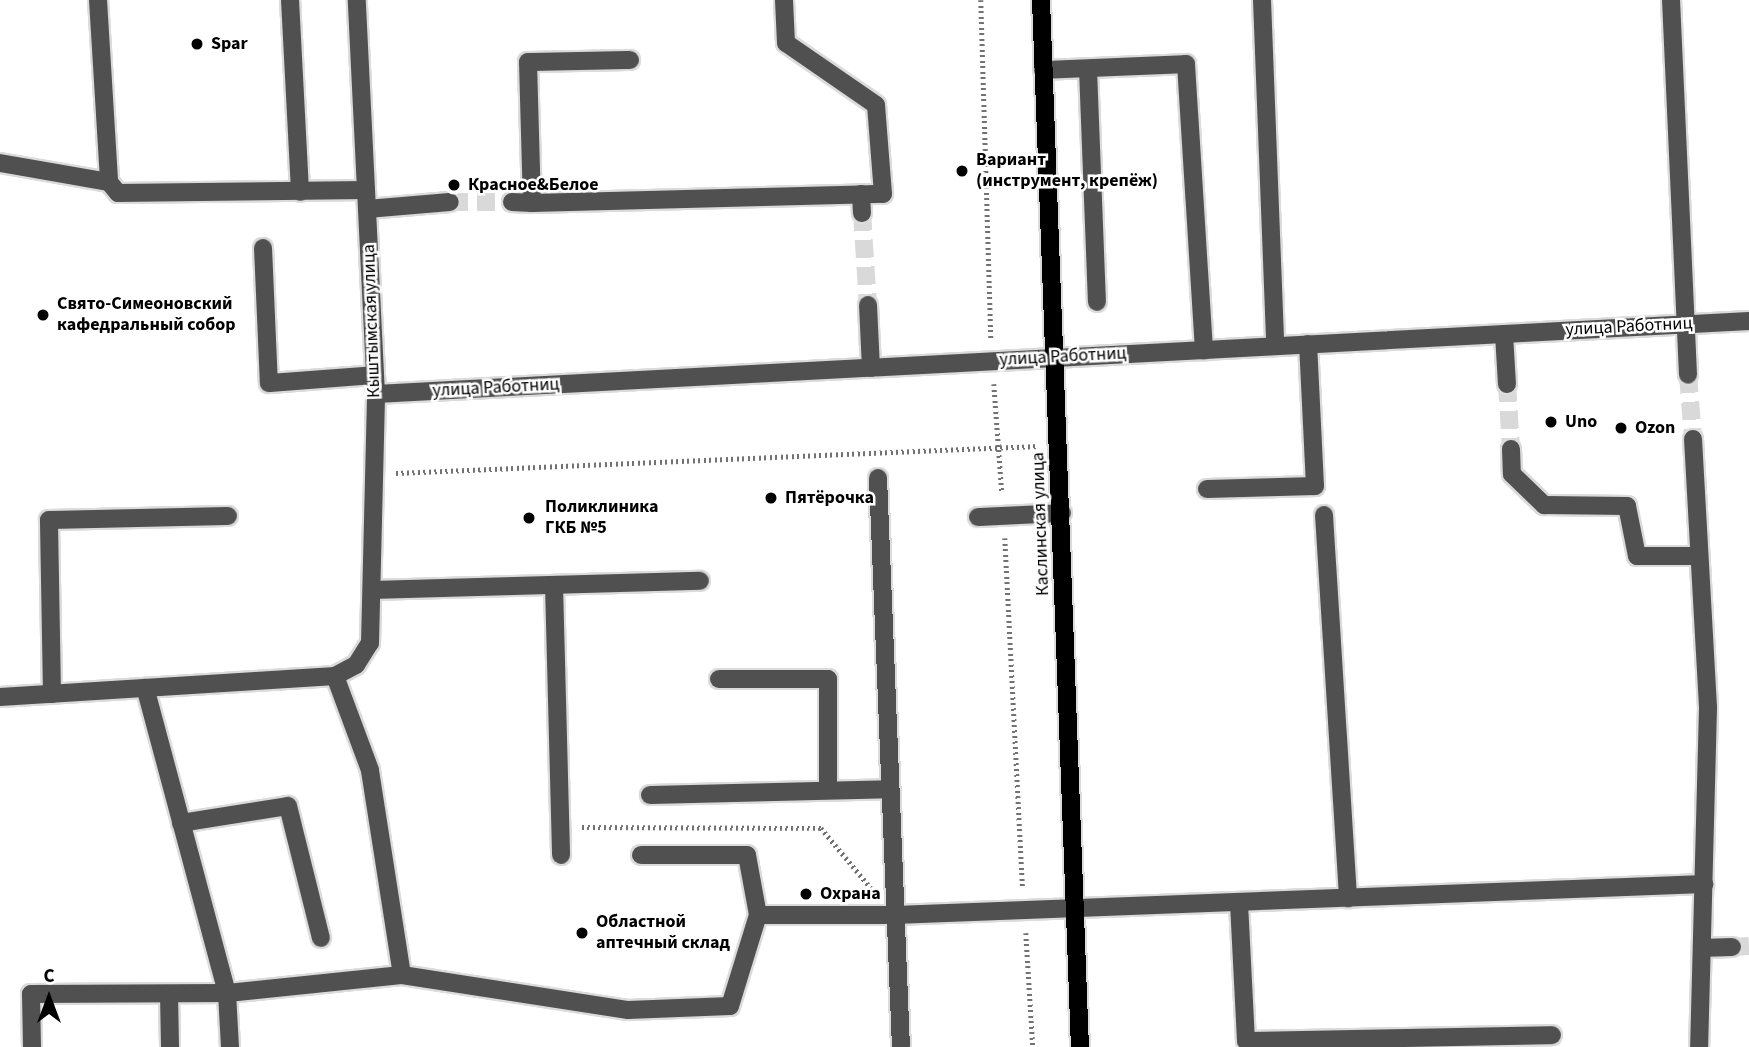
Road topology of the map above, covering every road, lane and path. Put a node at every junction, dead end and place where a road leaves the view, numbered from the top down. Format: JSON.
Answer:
{"nodes":[{"id":1,"x":98,"y":0,"type":"edge"},
{"id":2,"x":290,"y":0,"type":"edge"},
{"id":3,"x":357,"y":0,"type":"edge"},
{"id":4,"x":785,"y":0,"type":"edge"},
{"id":5,"x":1041,"y":0,"type":"edge"},
{"id":6,"x":1262,"y":0,"type":"edge"},
{"id":7,"x":1671,"y":0,"type":"edge"},
{"id":8,"x":630,"y":60,"type":"dead end"},
{"id":9,"x":1088,"y":69,"type":"junction"},
{"id":10,"x":1043,"y":70,"type":"junction"},
{"id":11,"x":0,"y":163,"type":"edge"},
{"id":12,"x":108,"y":183,"type":"junction"},
{"id":13,"x":366,"y":190,"type":"junction"},
{"id":14,"x":300,"y":191,"type":"junction"},
{"id":15,"x":861,"y":194,"type":"junction"},
{"id":16,"x":450,"y":202,"type":"tunnel mouth"},
{"id":17,"x":512,"y":202,"type":"tunnel mouth"},
{"id":18,"x":531,"y":203,"type":"junction"},
{"id":19,"x":368,"y":209,"type":"junction"},
{"id":20,"x":862,"y":214,"type":"tunnel mouth"},
{"id":21,"x":263,"y":248,"type":"dead end"},
{"id":22,"x":1097,"y":302,"type":"dead end"},
{"id":23,"x":868,"y":305,"type":"tunnel mouth"},
{"id":24,"x":1749,"y":321,"type":"edge"},
{"id":25,"x":1685,"y":324,"type":"junction"},
{"id":26,"x":1503,"y":334,"type":"junction"},
{"id":27,"x":1308,"y":344,"type":"junction"},
{"id":28,"x":1275,"y":346,"type":"junction"},
{"id":29,"x":1204,"y":350,"type":"junction"},
{"id":30,"x":1056,"y":358,"type":"junction"},
{"id":31,"x":871,"y":368,"type":"junction"},
{"id":32,"x":375,"y":375,"type":"junction"},
{"id":33,"x":1688,"y":375,"type":"tunnel mouth"},
{"id":34,"x":1507,"y":384,"type":"tunnel mouth"},
{"id":35,"x":376,"y":394,"type":"junction"},
{"id":36,"x":1693,"y":439,"type":"tunnel mouth"},
{"id":37,"x":1059,"y":445,"type":"junction"},
{"id":38,"x":1511,"y":449,"type":"tunnel mouth"},
{"id":39,"x":374,"y":474,"type":"junction"},
{"id":40,"x":878,"y":478,"type":"dead end"},
{"id":41,"x":1207,"y":489,"type":"dead end"},
{"id":42,"x":1062,"y":513,"type":"junction"},
{"id":43,"x":1324,"y":515,"type":"dead end"},
{"id":44,"x":228,"y":516,"type":"dead end"},
{"id":45,"x":978,"y":517,"type":"dead end"},
{"id":46,"x":1699,"y":556,"type":"junction"},
{"id":47,"x":700,"y":581,"type":"dead end"},
{"id":48,"x":554,"y":585,"type":"junction"},
{"id":49,"x":372,"y":590,"type":"junction"},
{"id":50,"x":335,"y":676,"type":"junction"},
{"id":51,"x":719,"y":679,"type":"dead end"},
{"id":52,"x":145,"y":688,"type":"junction"},
{"id":53,"x":52,"y":694,"type":"junction"},
{"id":54,"x":0,"y":697,"type":"edge"},
{"id":55,"x":890,"y":789,"type":"junction"},
{"id":56,"x":828,"y":790,"type":"junction"},
{"id":57,"x":650,"y":795,"type":"dead end"},
{"id":58,"x":181,"y":823,"type":"junction"},
{"id":59,"x":561,"y":855,"type":"dead end"},
{"id":60,"x":641,"y":855,"type":"dead end"},
{"id":61,"x":1704,"y":884,"type":"junction"},
{"id":62,"x":1348,"y":898,"type":"junction"},
{"id":63,"x":1239,"y":903,"type":"junction"},
{"id":64,"x":1074,"y":908,"type":"junction"},
{"id":65,"x":758,"y":915,"type":"junction"},
{"id":66,"x":895,"y":915,"type":"junction"},
{"id":67,"x":321,"y":938,"type":"dead end"},
{"id":68,"x":1732,"y":947,"type":"tunnel mouth"},
{"id":69,"x":1702,"y":948,"type":"junction"},
{"id":70,"x":401,"y":975,"type":"junction"},
{"id":71,"x":169,"y":993,"type":"junction"},
{"id":72,"x":227,"y":993,"type":"junction"},
{"id":73,"x":1552,"y":1035,"type":"dead end"},
{"id":74,"x":32,"y":1047,"type":"edge"},
{"id":75,"x":170,"y":1047,"type":"edge"},
{"id":76,"x":230,"y":1047,"type":"edge"},
{"id":77,"x":901,"y":1047,"type":"edge"},
{"id":78,"x":1080,"y":1047,"type":"edge"},
{"id":79,"x":1699,"y":1047,"type":"edge"}],
"edges":[{"from":1,"to":12,"type":"street"},
{"from":2,"to":14,"type":"street"},
{"from":3,"to":13,"type":"street","name":"Кыштымская улица"},
{"from":4,"to":15,"type":"street"},
{"from":5,"to":10,"type":"main road","name":"Каслинская улица"},
{"from":6,"to":28,"type":"street"},
{"from":7,"to":25,"type":"street"},
{"from":8,"to":18,"type":"street"},
{"from":9,"to":10,"type":"street"},
{"from":9,"to":22,"type":"street"},
{"from":9,"to":29,"type":"street"},
{"from":10,"to":30,"type":"main road","name":"Каслинская улица"},
{"from":11,"to":12,"type":"street"},
{"from":12,"to":14,"type":"street"},
{"from":13,"to":14,"type":"street"},
{"from":13,"to":19,"type":"street","name":"Кыштымская улица"},
{"from":15,"to":18,"type":"street"},
{"from":15,"to":20,"type":"street"},
{"from":16,"to":19,"type":"street"},
{"from":17,"to":18,"type":"street"},
{"from":19,"to":32,"type":"street","name":"Кыштымская улица"},
{"from":21,"to":32,"type":"street"},
{"from":23,"to":31,"type":"street"},
{"from":24,"to":25,"type":"street","name":"улица Работниц"},
{"from":25,"to":26,"type":"street","name":"улица Работниц"},
{"from":25,"to":33,"type":"street"},
{"from":26,"to":27,"type":"street","name":"улица Работниц"},
{"from":26,"to":34,"type":"street"},
{"from":27,"to":28,"type":"street","name":"улица Работниц"},
{"from":27,"to":41,"type":"street"},
{"from":28,"to":29,"type":"street","name":"улица Работниц"},
{"from":29,"to":30,"type":"street","name":"улица Работниц"},
{"from":30,"to":31,"type":"street","name":"улица Работниц"},
{"from":30,"to":37,"type":"main road","name":"Каслинская улица"},
{"from":31,"to":35,"type":"street","name":"улица Работниц"},
{"from":32,"to":35,"type":"street","name":"Кыштымская улица"},
{"from":35,"to":39,"type":"street","name":"Кыштымская улица"},
{"from":36,"to":46,"type":"street"},
{"from":37,"to":39,"type":"path"},
{"from":37,"to":42,"type":"main road","name":"Каслинская улица"},
{"from":38,"to":46,"type":"street"},
{"from":39,"to":49,"type":"street","name":"Кыштымская улица"},
{"from":40,"to":55,"type":"street"},
{"from":42,"to":45,"type":"street"},
{"from":42,"to":64,"type":"main road","name":"Каслинская улица"},
{"from":43,"to":62,"type":"street"},
{"from":44,"to":53,"type":"street"},
{"from":46,"to":61,"type":"street"},
{"from":47,"to":48,"type":"street"},
{"from":48,"to":49,"type":"street"},
{"from":48,"to":59,"type":"street"},
{"from":49,"to":50,"type":"street","name":"Кыштымская улица"},
{"from":50,"to":52,"type":"street"},
{"from":50,"to":70,"type":"street"},
{"from":51,"to":56,"type":"street"},
{"from":52,"to":53,"type":"street"},
{"from":52,"to":58,"type":"street"},
{"from":53,"to":54,"type":"street"},
{"from":55,"to":56,"type":"street"},
{"from":55,"to":66,"type":"street"},
{"from":56,"to":57,"type":"street"},
{"from":58,"to":67,"type":"street"},
{"from":58,"to":72,"type":"street"},
{"from":60,"to":65,"type":"street"},
{"from":61,"to":62,"type":"street"},
{"from":61,"to":69,"type":"street"},
{"from":62,"to":63,"type":"street"},
{"from":63,"to":64,"type":"street"},
{"from":63,"to":73,"type":"street"},
{"from":64,"to":66,"type":"street"},
{"from":64,"to":78,"type":"main road","name":"Каслинская улица"},
{"from":65,"to":66,"type":"street"},
{"from":65,"to":70,"type":"street"},
{"from":66,"to":77,"type":"street"},
{"from":68,"to":69,"type":"street"},
{"from":69,"to":79,"type":"street"},
{"from":70,"to":72,"type":"street"},
{"from":71,"to":72,"type":"street"},
{"from":71,"to":74,"type":"street"},
{"from":71,"to":75,"type":"street"},
{"from":72,"to":76,"type":"street"}]}
